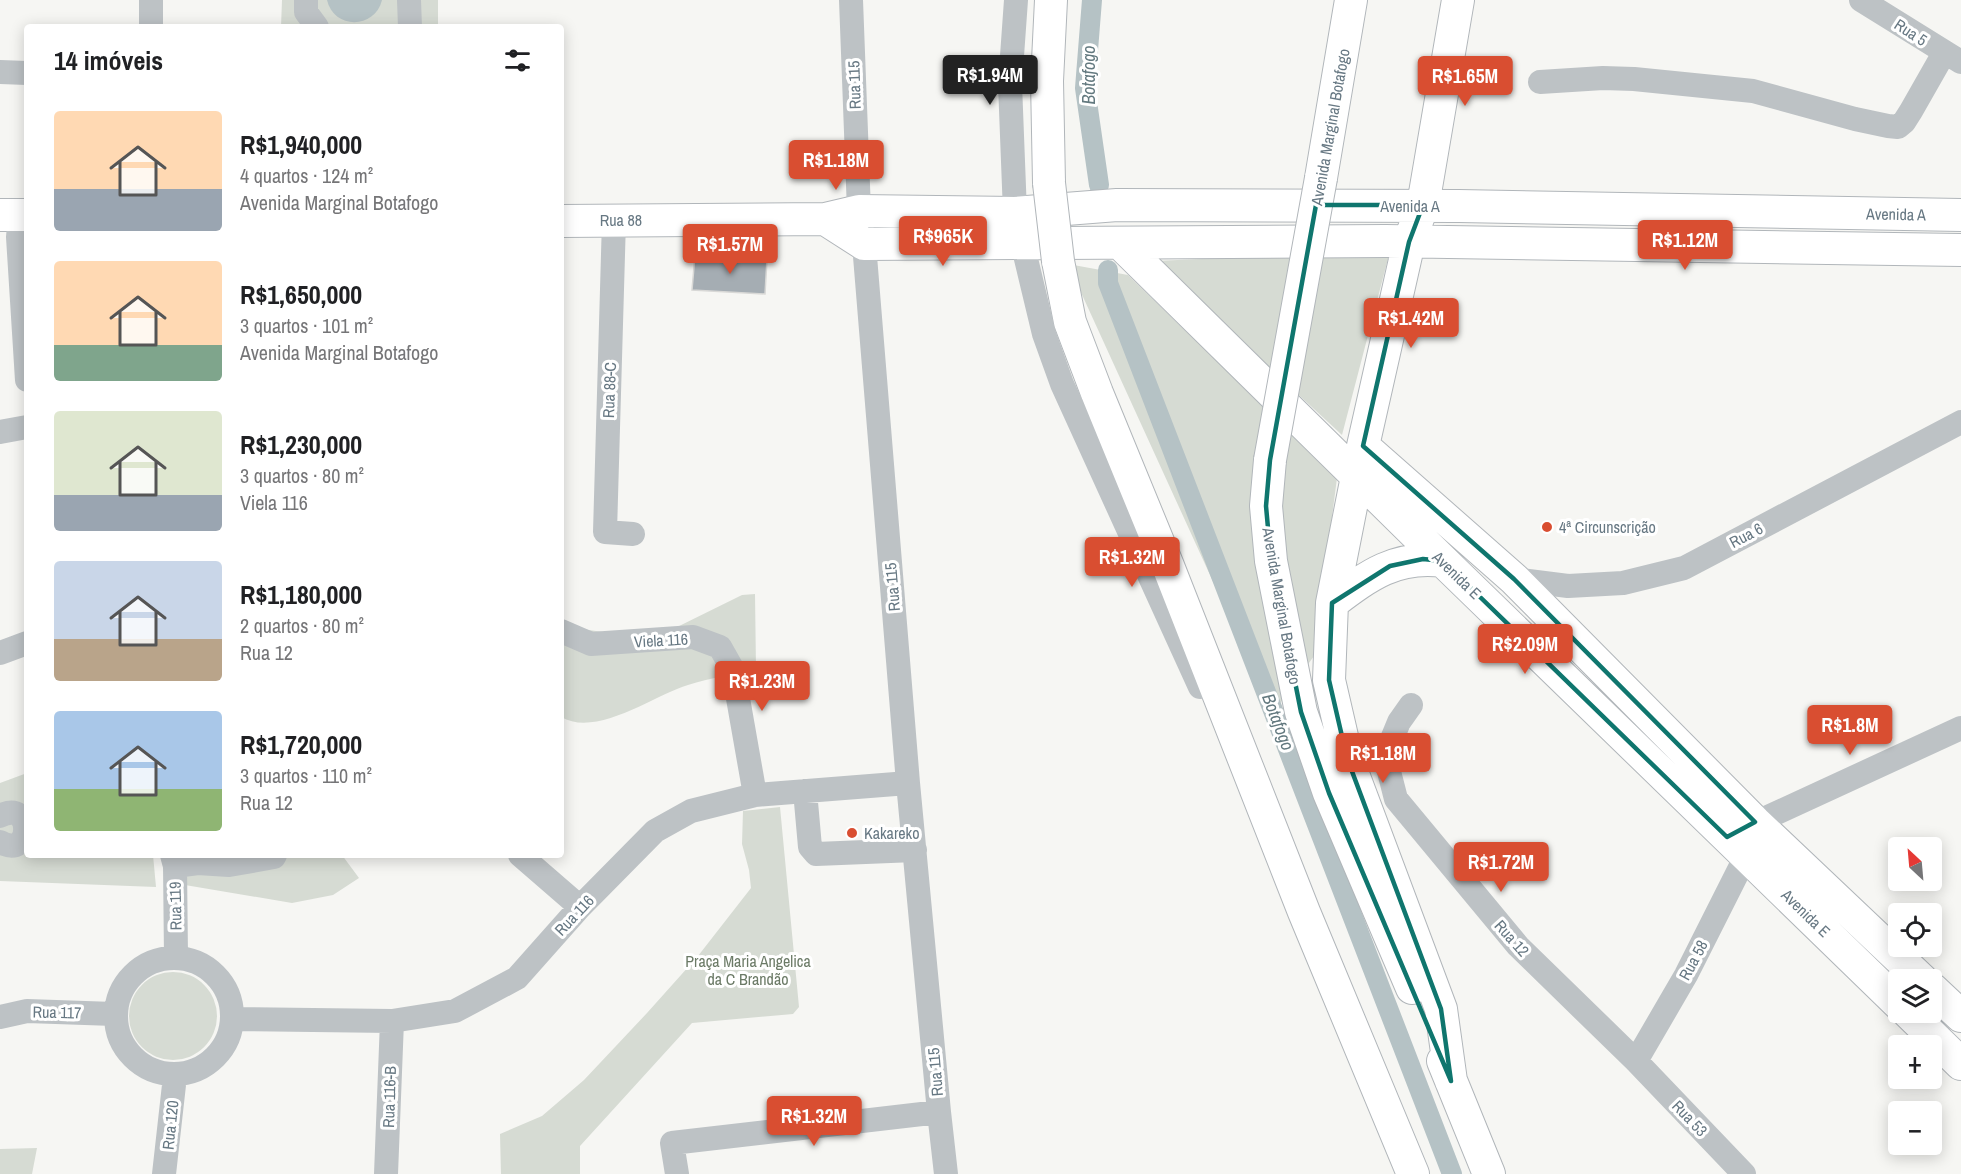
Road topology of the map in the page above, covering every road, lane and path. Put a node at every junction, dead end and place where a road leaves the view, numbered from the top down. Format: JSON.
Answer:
{"nodes":[{"id":1,"x":151,"y":0,"type":"edge"},
{"id":2,"x":306,"y":0,"type":"edge"},
{"id":3,"x":409,"y":0,"type":"edge"},
{"id":4,"x":850,"y":0,"type":"edge"},
{"id":5,"x":1016,"y":0,"type":"edge"},
{"id":6,"x":1051,"y":0,"type":"edge"},
{"id":7,"x":1352,"y":0,"type":"edge"},
{"id":8,"x":1458,"y":0,"type":"edge"},
{"id":9,"x":1861,"y":0,"type":"edge"},
{"id":10,"x":151,"y":24,"type":"edge"},
{"id":11,"x":316,"y":24,"type":"edge"},
{"id":12,"x":410,"y":24,"type":"edge"},
{"id":13,"x":1952,"y":57,"type":"edge"},
{"id":14,"x":0,"y":72,"type":"edge"},
{"id":15,"x":24,"y":73,"type":"edge"},
{"id":16,"x":1540,"y":82,"type":"dead end"},
{"id":17,"x":1423,"y":206,"type":"junction"},
{"id":18,"x":859,"y":211,"type":"junction"},
{"id":19,"x":1015,"y":213,"type":"junction"},
{"id":20,"x":16,"y":215,"type":"edge"},
{"id":21,"x":1961,"y":215,"type":"edge"},
{"id":22,"x":825,"y":219,"type":"junction"},
{"id":23,"x":614,"y":220,"type":"junction"},
{"id":24,"x":564,"y":221,"type":"edge"},
{"id":25,"x":1409,"y":242,"type":"junction"},
{"id":26,"x":1023,"y":243,"type":"junction"},
{"id":27,"x":864,"y":244,"type":"junction"},
{"id":28,"x":1121,"y":244,"type":"junction"},
{"id":29,"x":1961,"y":250,"type":"edge"},
{"id":30,"x":24,"y":332,"type":"edge"},
{"id":31,"x":1961,"y":422,"type":"edge"},
{"id":32,"x":24,"y":428,"type":"edge"},
{"id":33,"x":0,"y":432,"type":"edge"},
{"id":34,"x":1363,"y":446,"type":"junction"},
{"id":35,"x":1357,"y":477,"type":"junction"},
{"id":36,"x":633,"y":534,"type":"dead end"},
{"id":37,"x":1443,"y":561,"type":"junction"},
{"id":38,"x":1514,"y":579,"type":"junction"},
{"id":39,"x":1332,"y":603,"type":"junction"},
{"id":40,"x":564,"y":632,"type":"edge"},
{"id":41,"x":24,"y":644,"type":"edge"},
{"id":42,"x":0,"y":653,"type":"edge"},
{"id":43,"x":1411,"y":705,"type":"dead end"},
{"id":44,"x":1961,"y":728,"type":"edge"},
{"id":45,"x":908,"y":783,"type":"junction"},
{"id":46,"x":805,"y":791,"type":"junction"},
{"id":47,"x":755,"y":795,"type":"junction"},
{"id":48,"x":0,"y":816,"type":"edge"},
{"id":49,"x":24,"y":822,"type":"edge"},
{"id":50,"x":1755,"y":822,"type":"junction"},
{"id":51,"x":24,"y":836,"type":"edge"},
{"id":52,"x":0,"y":843,"type":"edge"},
{"id":53,"x":1737,"y":846,"type":"junction"},
{"id":54,"x":915,"y":850,"type":"junction"},
{"id":55,"x":268,"y":858,"type":"edge"},
{"id":56,"x":523,"y":858,"type":"edge"},
{"id":57,"x":173,"y":860,"type":"edge"},
{"id":58,"x":580,"y":907,"type":"junction"},
{"id":59,"x":1304,"y":912,"type":"junction"},
{"id":60,"x":176,"y":957,"type":"junction"},
{"id":61,"x":1910,"y":969,"type":"edge"},
{"id":62,"x":1888,"y":993,"type":"edge"},
{"id":63,"x":1942,"y":998,"type":"edge"},
{"id":64,"x":114,"y":1014,"type":"junction"},
{"id":65,"x":1961,"y":1016,"type":"edge"},
{"id":66,"x":0,"y":1017,"type":"edge"},
{"id":67,"x":233,"y":1019,"type":"junction"},
{"id":68,"x":392,"y":1021,"type":"junction"},
{"id":69,"x":1919,"y":1023,"type":"edge"},
{"id":70,"x":1636,"y":1061,"type":"junction"},
{"id":71,"x":1961,"y":1064,"type":"edge"},
{"id":72,"x":175,"y":1076,"type":"junction"},
{"id":73,"x":1451,"y":1081,"type":"junction"},
{"id":74,"x":939,"y":1112,"type":"junction"},
{"id":75,"x":164,"y":1174,"type":"edge"},
{"id":76,"x":386,"y":1174,"type":"edge"},
{"id":77,"x":677,"y":1174,"type":"edge"},
{"id":78,"x":946,"y":1174,"type":"edge"},
{"id":79,"x":1413,"y":1174,"type":"edge"},
{"id":80,"x":1489,"y":1174,"type":"edge"},
{"id":81,"x":1744,"y":1174,"type":"edge"}],
"edges":[{"from":1,"to":10,"type":"street"},
{"from":2,"to":11,"type":"street"},
{"from":3,"to":12,"type":"street"},
{"from":4,"to":18,"type":"street","name":"Rua 115"},
{"from":5,"to":19,"type":"street"},
{"from":6,"to":59,"type":"main road","bridge":true},
{"from":7,"to":73,"type":"main road","name":"Avenida Marginal Botafogo","bridge":true},
{"from":8,"to":17,"type":"main road","name":"Avenida Marginal Botafogo"},
{"from":9,"to":13,"type":"street","name":"Rua 5"},
{"from":13,"to":16,"type":"street"},
{"from":14,"to":15,"type":"street"},
{"from":17,"to":19,"type":"main road","name":"Avenida A"},
{"from":17,"to":21,"type":"main road","name":"Avenida A"},
{"from":17,"to":25,"type":"main road","name":"Avenida Marginal Botafogo"},
{"from":18,"to":19,"type":"main road","name":"Avenida A"},
{"from":18,"to":22,"type":"main road","name":"Rua 88"},
{"from":18,"to":27,"type":"street","name":"Rua 115"},
{"from":19,"to":26,"type":"street"},
{"from":20,"to":30,"type":"street"},
{"from":22,"to":23,"type":"main road","name":"Rua 88"},
{"from":22,"to":27,"type":"main road"},
{"from":23,"to":24,"type":"main road","name":"Rua 88"},
{"from":23,"to":36,"type":"street","name":"Rua 88-C"},
{"from":25,"to":28,"type":"main road"},
{"from":25,"to":29,"type":"main road"},
{"from":25,"to":34,"type":"main road","name":"Avenida Marginal Botafogo"},
{"from":26,"to":27,"type":"main road"},
{"from":26,"to":28,"type":"main road"},
{"from":26,"to":59,"type":"street"},
{"from":27,"to":45,"type":"street","name":"Rua 115"},
{"from":28,"to":35,"type":"main road","name":"Avenida E"},
{"from":31,"to":38,"type":"street","name":"Rua 6"},
{"from":32,"to":33,"type":"street"},
{"from":34,"to":35,"type":"main road","name":"Avenida Marginal Botafogo"},
{"from":34,"to":38,"type":"main road","name":"Avenida E"},
{"from":35,"to":37,"type":"main road","name":"Avenida E"},
{"from":35,"to":39,"type":"main road","name":"Avenida Marginal Botafogo"},
{"from":37,"to":39,"type":"main road"},
{"from":37,"to":53,"type":"main road","name":"Avenida E"},
{"from":38,"to":50,"type":"main road","name":"Avenida E"},
{"from":39,"to":73,"type":"main road","name":"Avenida Marginal Botafogo"},
{"from":40,"to":47,"type":"street","name":"Viela 116"},
{"from":41,"to":42,"type":"street"},
{"from":43,"to":70,"type":"street","name":"Rua 12"},
{"from":44,"to":50,"type":"street"},
{"from":45,"to":46,"type":"street","name":"Rua 116"},
{"from":45,"to":54,"type":"street","name":"Rua 115"},
{"from":46,"to":47,"type":"street","name":"Rua 116"},
{"from":46,"to":54,"type":"street"},
{"from":47,"to":58,"type":"street","name":"Rua 116"},
{"from":48,"to":49,"type":"street"},
{"from":50,"to":53,"type":"street"},
{"from":50,"to":61,"type":"main road","name":"Avenida E"},
{"from":51,"to":52,"type":"street"},
{"from":53,"to":62,"type":"main road","name":"Avenida E"},
{"from":53,"to":70,"type":"street","name":"Rua 58"},
{"from":54,"to":74,"type":"street","name":"Rua 115"},
{"from":55,"to":57,"type":"street"},
{"from":56,"to":58,"type":"street"},
{"from":57,"to":60,"type":"street","name":"Rua 119"},
{"from":58,"to":68,"type":"street","name":"Rua 116"},
{"from":59,"to":79,"type":"main road"},
{"from":60,"to":64,"type":"street"},
{"from":60,"to":67,"type":"street"},
{"from":63,"to":65,"type":"main road"},
{"from":64,"to":66,"type":"street","name":"Rua 117"},
{"from":64,"to":72,"type":"street"},
{"from":67,"to":68,"type":"street","name":"Rua 116"},
{"from":67,"to":72,"type":"street"},
{"from":68,"to":76,"type":"street","name":"Rua 116-B"},
{"from":69,"to":71,"type":"main road"},
{"from":70,"to":81,"type":"street","name":"Rua 53"},
{"from":72,"to":75,"type":"street","name":"Rua 120"},
{"from":73,"to":80,"type":"main road","name":"Avenida Marginal Botafogo"},
{"from":74,"to":77,"type":"street"},
{"from":74,"to":78,"type":"street","name":"Rua 115"}]}
